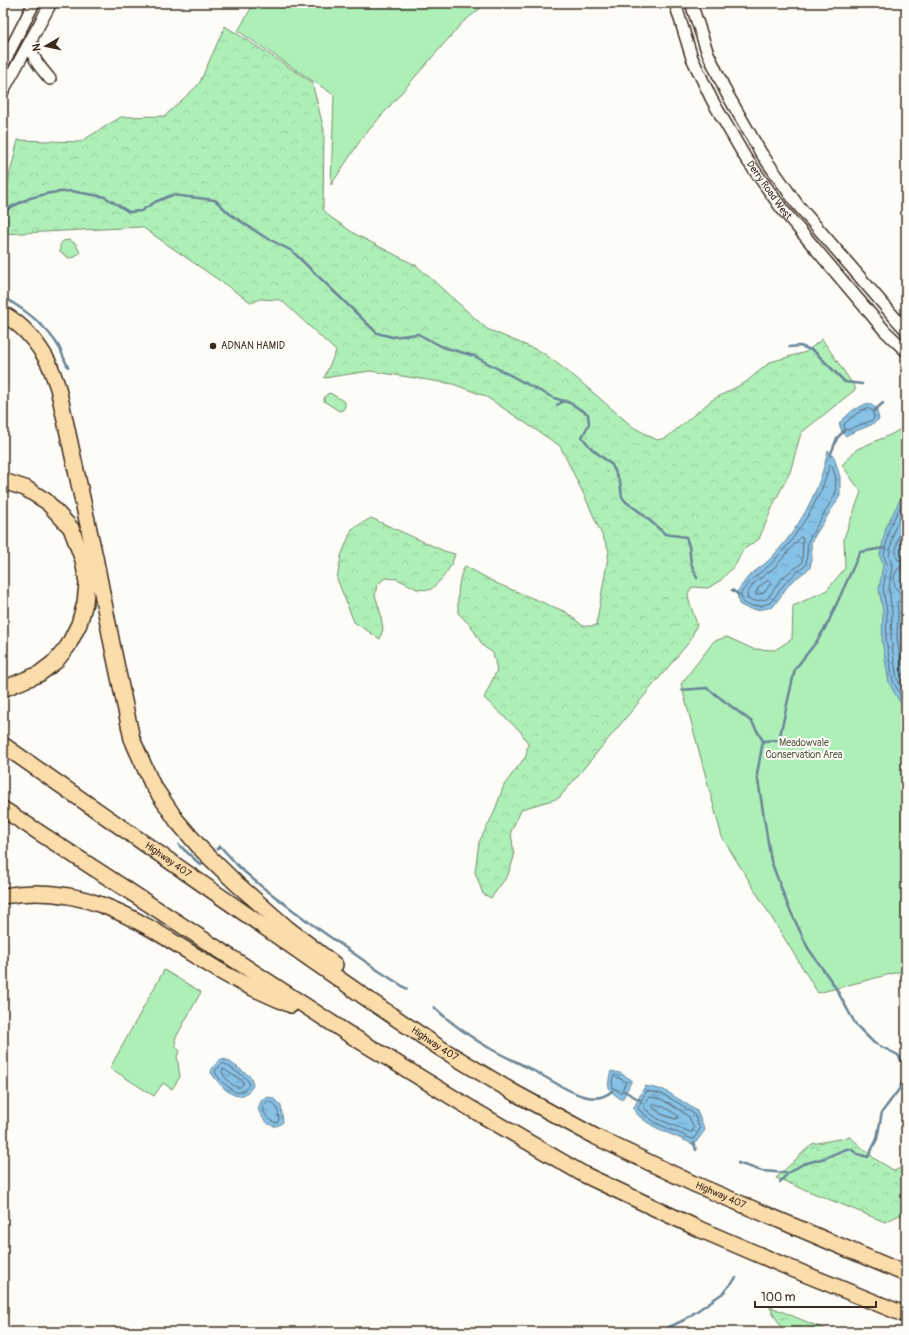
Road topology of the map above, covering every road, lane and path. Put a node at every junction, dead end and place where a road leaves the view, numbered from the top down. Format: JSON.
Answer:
{"nodes":[{"id":1,"x":34,"y":3,"type":"edge"},
{"id":2,"x":51,"y":3,"type":"edge"},
{"id":3,"x":675,"y":3,"type":"edge"},
{"id":4,"x":691,"y":3,"type":"edge"},
{"id":5,"x":32,"y":37,"type":"junction"},
{"id":6,"x":3,"y":64,"type":"edge"},
{"id":7,"x":50,"y":79,"type":"dead end"},
{"id":8,"x":3,"y":91,"type":"edge"},
{"id":9,"x":3,"y":314,"type":"edge"},
{"id":10,"x":906,"y":330,"type":"edge"},
{"id":11,"x":906,"y":351,"type":"edge"},
{"id":12,"x":3,"y":481,"type":"edge"},
{"id":13,"x":3,"y":688,"type":"edge"},
{"id":14,"x":3,"y":745,"type":"edge"},
{"id":15,"x":3,"y":809,"type":"edge"},
{"id":16,"x":3,"y":896,"type":"edge"},
{"id":17,"x":372,"y":1002,"type":"junction"},
{"id":18,"x":347,"y":1032,"type":"junction"},
{"id":19,"x":906,"y":1274,"type":"edge"},
{"id":20,"x":906,"y":1314,"type":"edge"}],
"edges":[{"from":1,"to":6,"type":"main road"},
{"from":2,"to":5,"type":"main road"},
{"from":3,"to":11,"type":"main road","name":"Derry Road West"},
{"from":4,"to":10,"type":"main road","name":"Derry Road West"},
{"from":5,"to":7,"type":"main road"},
{"from":5,"to":8,"type":"main road"},
{"from":9,"to":17,"type":"highway"},
{"from":12,"to":13,"type":"highway"},
{"from":14,"to":17,"type":"highway","name":"Highway 407"},
{"from":15,"to":18,"type":"highway"},
{"from":16,"to":18,"type":"highway"},
{"from":17,"to":19,"type":"highway","name":"Highway 407"},
{"from":18,"to":20,"type":"highway"}]}
